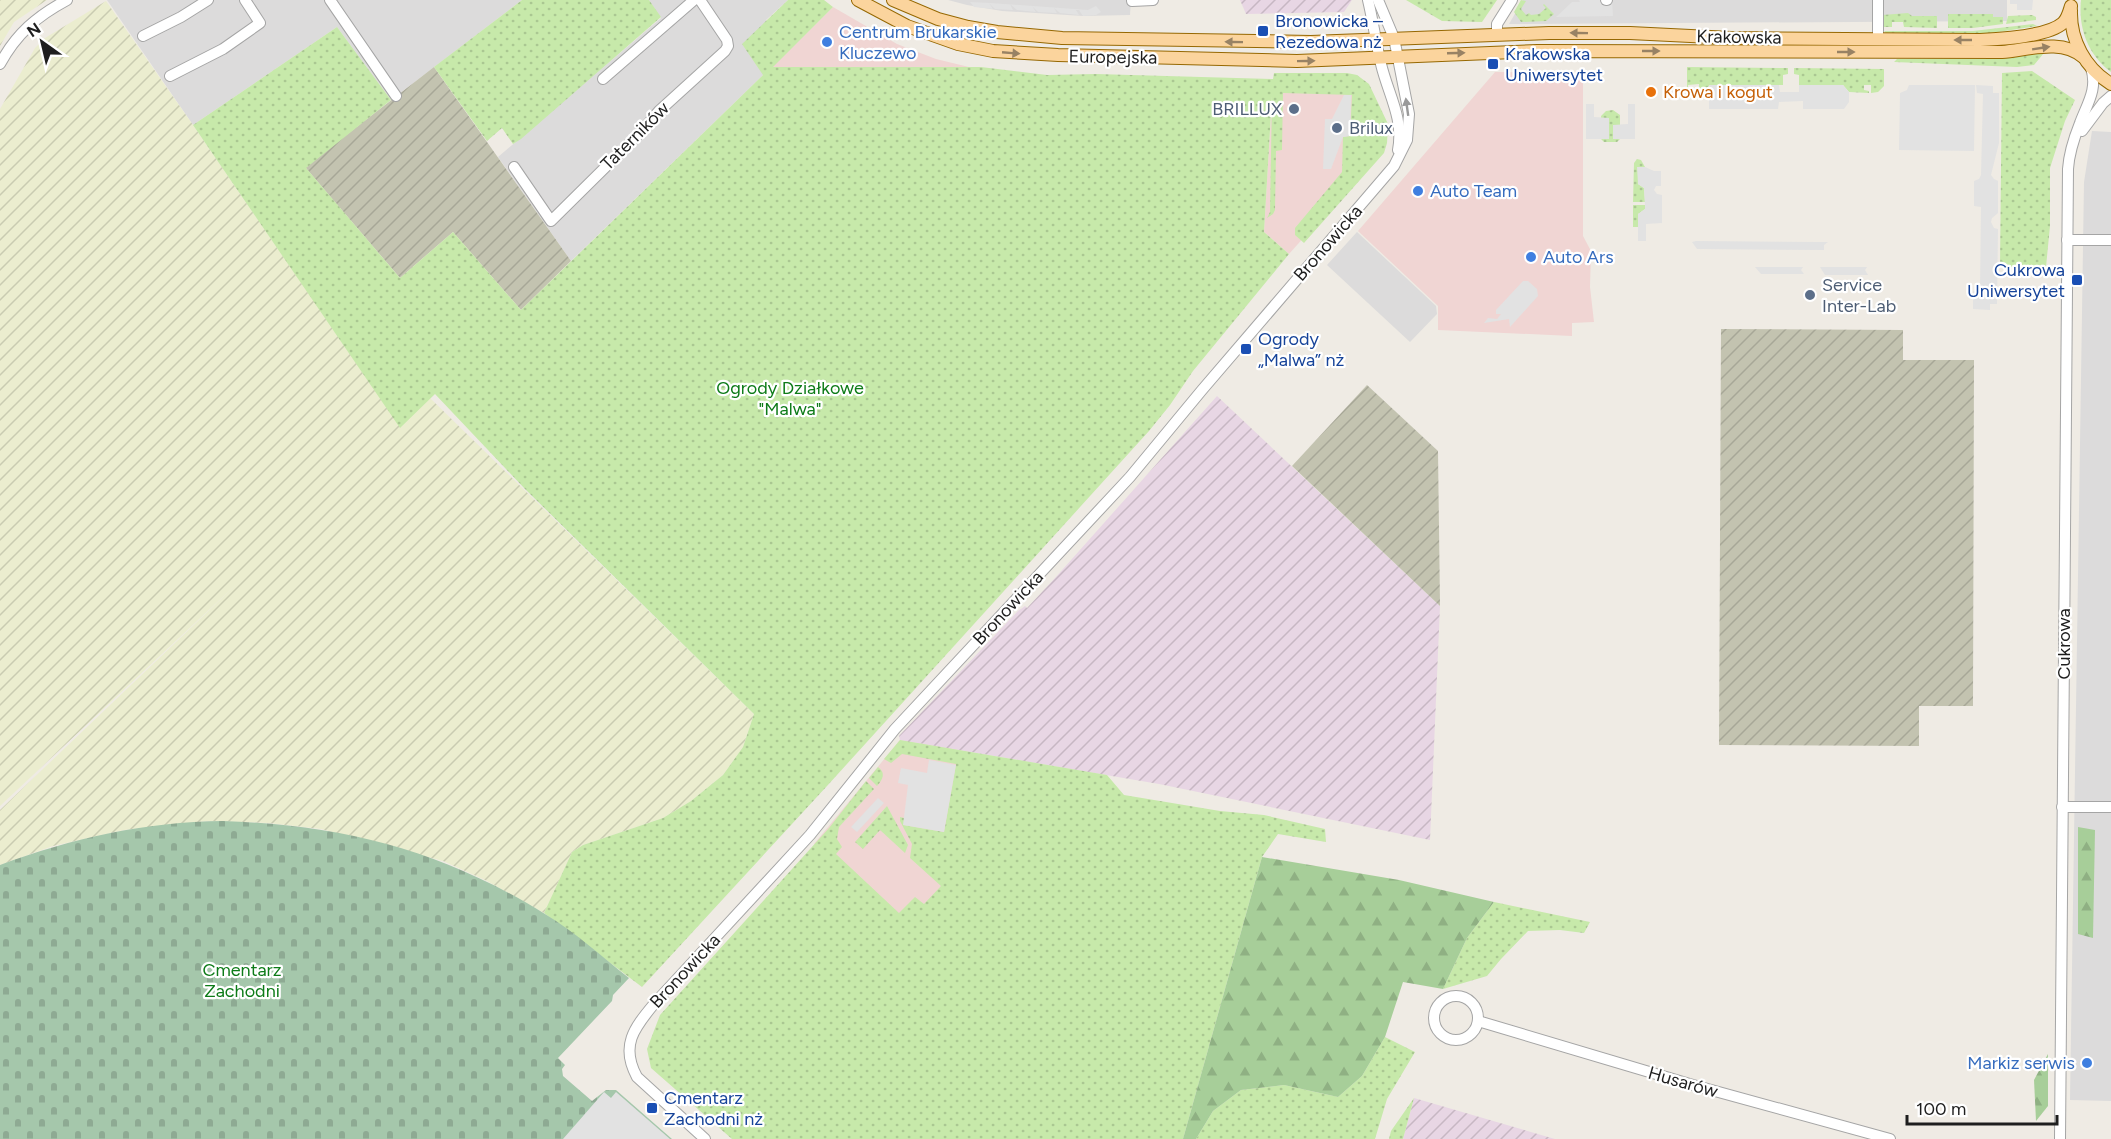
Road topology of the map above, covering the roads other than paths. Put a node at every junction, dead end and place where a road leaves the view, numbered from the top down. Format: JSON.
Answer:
{"nodes":[{"id":1,"x":67,"y":0,"type":"edge"},
{"id":2,"x":208,"y":0,"type":"edge"},
{"id":3,"x":245,"y":0,"type":"edge"},
{"id":4,"x":330,"y":0,"type":"edge"},
{"id":5,"x":694,"y":0,"type":"edge"},
{"id":6,"x":700,"y":0,"type":"edge"},
{"id":7,"x":858,"y":0,"type":"edge"},
{"id":8,"x":893,"y":0,"type":"edge"},
{"id":9,"x":1154,"y":0,"type":"edge"},
{"id":10,"x":1368,"y":0,"type":"edge"},
{"id":11,"x":1378,"y":0,"type":"edge"},
{"id":12,"x":1512,"y":0,"type":"edge"},
{"id":13,"x":1878,"y":0,"type":"edge"},
{"id":14,"x":1132,"y":1,"type":"edge"},
{"id":15,"x":2071,"y":3,"type":"edge"},
{"id":16,"x":1497,"y":34,"type":"junction"},
{"id":17,"x":143,"y":36,"type":"dead end"},
{"id":18,"x":1394,"y":38,"type":"junction"},
{"id":19,"x":1377,"y":39,"type":"junction"},
{"id":20,"x":1878,"y":39,"type":"junction"},
{"id":21,"x":1398,"y":56,"type":"junction"},
{"id":22,"x":2083,"y":57,"type":"junction"},
{"id":23,"x":1380,"y":58,"type":"junction"},
{"id":24,"x":0,"y":64,"type":"edge"},
{"id":25,"x":2091,"y":68,"type":"junction"},
{"id":26,"x":170,"y":76,"type":"dead end"},
{"id":27,"x":603,"y":79,"type":"dead end"},
{"id":28,"x":2111,"y":84,"type":"edge"},
{"id":29,"x":396,"y":96,"type":"dead end"},
{"id":30,"x":2111,"y":96,"type":"edge"},
{"id":31,"x":2071,"y":149,"type":"junction"},
{"id":32,"x":513,"y":167,"type":"dead end"},
{"id":33,"x":1383,"y":179,"type":"junction"},
{"id":34,"x":2067,"y":240,"type":"junction"},
{"id":35,"x":2111,"y":240,"type":"edge"},
{"id":36,"x":2062,"y":807,"type":"junction"},
{"id":37,"x":2111,"y":807,"type":"edge"},
{"id":38,"x":1478,"y":1021,"type":"junction"},
{"id":39,"x":705,"y":1139,"type":"edge"},
{"id":40,"x":1890,"y":1139,"type":"edge"},
{"id":41,"x":2060,"y":1139,"type":"edge"}],
"edges":[{"from":1,"to":24,"type":"street"},
{"from":2,"to":17,"type":"street"},
{"from":3,"to":26,"type":"street"},
{"from":4,"to":29,"type":"street"},
{"from":5,"to":27,"type":"street"},
{"from":6,"to":32,"type":"street","name":"Taterników"},
{"from":7,"to":23,"type":"main road","name":"Europejska","one_way":true},
{"from":19,"to":8,"type":"main road","name":"Europejska","one_way":true},
{"from":9,"to":14,"type":"street"},
{"from":10,"to":19,"type":"street"},
{"from":11,"to":18,"type":"street"},
{"from":12,"to":16,"type":"street"},
{"from":13,"to":20,"type":"street"},
{"from":15,"to":20,"type":"main road","name":"Krakowska","one_way":true},
{"from":15,"to":22,"type":"main road"},
{"from":16,"to":18,"type":"main road","name":"Krakowska"},
{"from":20,"to":16,"type":"main road","name":"Krakowska","one_way":true},
{"from":18,"to":19,"type":"main road","name":"Krakowska"},
{"from":18,"to":21,"type":"street"},
{"from":19,"to":23,"type":"street"},
{"from":21,"to":22,"type":"main road","name":"Krakowska","one_way":true},
{"from":21,"to":23,"type":"main road","name":"Krakowska"},
{"from":33,"to":21,"type":"street","name":"Bronowicka","one_way":true},
{"from":22,"to":25,"type":"main road"},
{"from":23,"to":33,"type":"street","name":"Bronowicka"},
{"from":25,"to":28,"type":"main road"},
{"from":25,"to":31,"type":"street","name":"Cukrowa"},
{"from":30,"to":31,"type":"street","name":"Cukrowa"},
{"from":31,"to":34,"type":"street","name":"Cukrowa"},
{"from":33,"to":39,"type":"street","name":"Bronowicka"},
{"from":34,"to":35,"type":"street"},
{"from":34,"to":36,"type":"street","name":"Cukrowa"},
{"from":36,"to":37,"type":"street"},
{"from":36,"to":41,"type":"street","name":"Cukrowa"},
{"from":38,"to":38,"type":"street"},
{"from":38,"to":40,"type":"street","name":"Husarów"}]}
